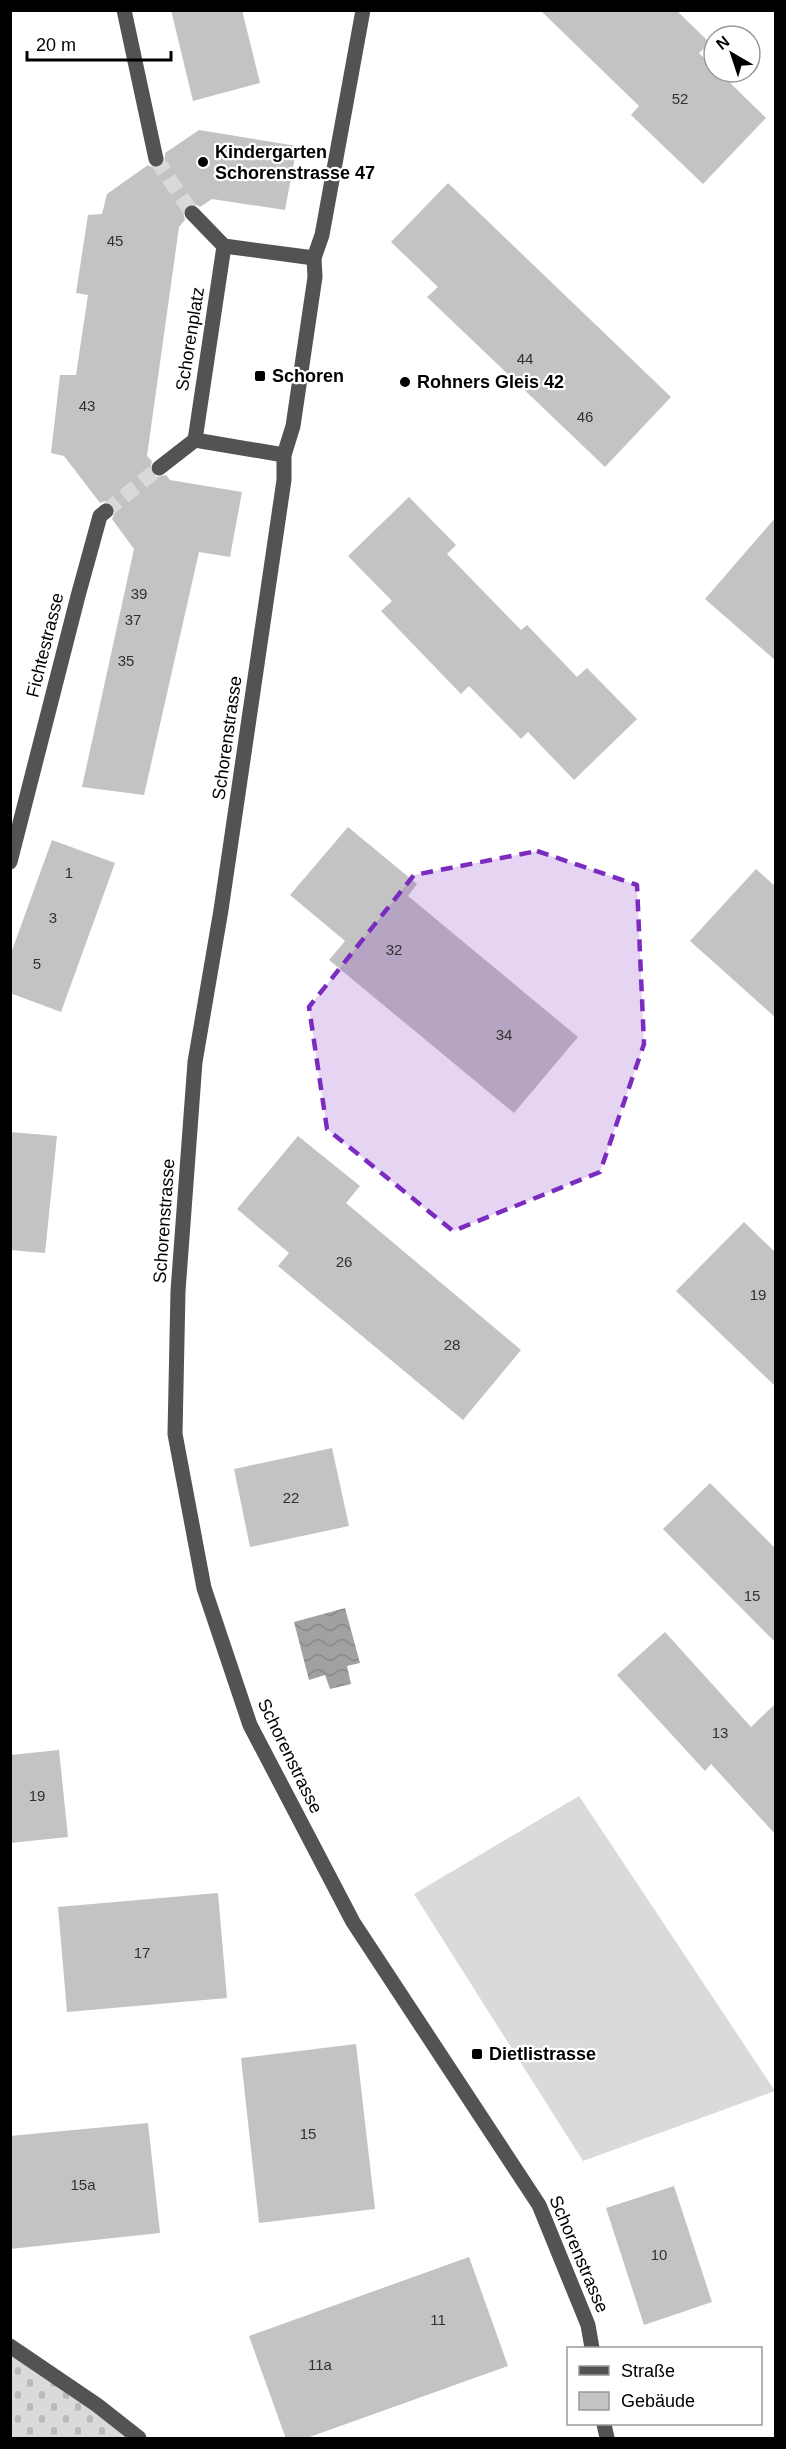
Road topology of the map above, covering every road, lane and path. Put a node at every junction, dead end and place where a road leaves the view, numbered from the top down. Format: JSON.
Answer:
{"nodes":[{"id":1,"x":124,"y":10,"type":"edge"},
{"id":2,"x":363,"y":10,"type":"edge"},
{"id":3,"x":156,"y":159,"type":"tunnel mouth"},
{"id":4,"x":192,"y":213,"type":"tunnel mouth"},
{"id":5,"x":224,"y":246,"type":"junction"},
{"id":6,"x":314,"y":258,"type":"junction"},
{"id":7,"x":195,"y":440,"type":"junction"},
{"id":8,"x":284,"y":455,"type":"junction"},
{"id":9,"x":159,"y":468,"type":"tunnel mouth"},
{"id":10,"x":106,"y":511,"type":"tunnel mouth"},
{"id":11,"x":10,"y":862,"type":"edge"},
{"id":12,"x":10,"y":2346,"type":"edge"},
{"id":13,"x":592,"y":2347,"type":"edge"},
{"id":14,"x":139,"y":2439,"type":"edge"}],
"edges":[{"from":1,"to":3,"type":"street"},
{"from":2,"to":6,"type":"street","name":"Schorenstrasse"},
{"from":4,"to":5,"type":"street"},
{"from":5,"to":6,"type":"street"},
{"from":5,"to":7,"type":"street","name":"Schorenplatz"},
{"from":6,"to":8,"type":"street","name":"Schorenstrasse"},
{"from":7,"to":8,"type":"street"},
{"from":7,"to":9,"type":"street"},
{"from":8,"to":13,"type":"street","name":"Schorenstrasse"},
{"from":10,"to":11,"type":"street","name":"Fichtestrasse"},
{"from":12,"to":14,"type":"street"}]}
